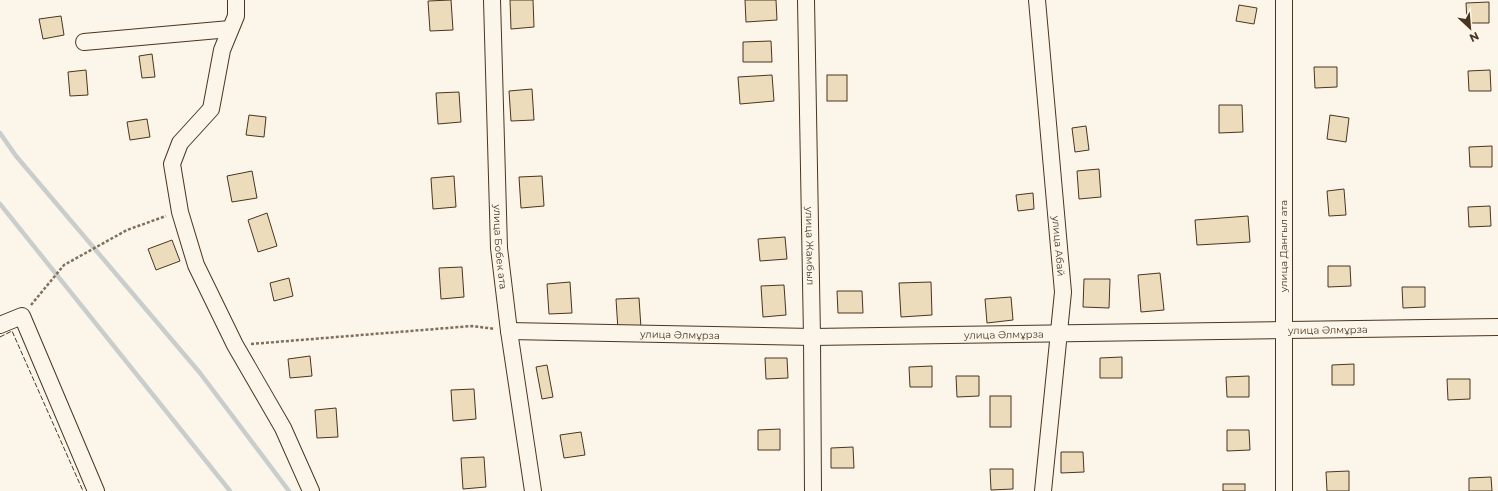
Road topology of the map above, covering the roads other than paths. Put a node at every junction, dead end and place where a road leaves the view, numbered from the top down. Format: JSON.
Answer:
{"nodes":[{"id":1,"x":236,"y":0,"type":"edge"},
{"id":2,"x":492,"y":0,"type":"edge"},
{"id":3,"x":806,"y":0,"type":"edge"},
{"id":4,"x":1037,"y":0,"type":"edge"},
{"id":5,"x":1284,"y":0,"type":"edge"},
{"id":6,"x":230,"y":29,"type":"junction"},
{"id":7,"x":84,"y":42,"type":"dead end"},
{"id":8,"x":0,"y":325,"type":"edge"},
{"id":9,"x":1498,"y":327,"type":"edge"},
{"id":10,"x":1283,"y":330,"type":"junction"},
{"id":11,"x":509,"y":331,"type":"junction"},
{"id":12,"x":1058,"y":332,"type":"junction"},
{"id":13,"x":812,"y":336,"type":"junction"},
{"id":14,"x":96,"y":491,"type":"edge"},
{"id":15,"x":311,"y":491,"type":"edge"},
{"id":16,"x":532,"y":491,"type":"edge"},
{"id":17,"x":813,"y":491,"type":"edge"},
{"id":18,"x":1043,"y":491,"type":"edge"},
{"id":19,"x":1284,"y":491,"type":"edge"}],
"edges":[{"from":1,"to":6,"type":"street"},
{"from":2,"to":11,"type":"street","name":"улица Бобек ата"},
{"from":3,"to":13,"type":"street","name":"улица Жамбыл"},
{"from":4,"to":12,"type":"street","name":"улица Абай"},
{"from":5,"to":10,"type":"street","name":"улица Дангыл ата"},
{"from":6,"to":7,"type":"street"},
{"from":6,"to":15,"type":"street"},
{"from":8,"to":14,"type":"street"},
{"from":9,"to":10,"type":"street","name":"улица Әлмұрза"},
{"from":10,"to":12,"type":"street","name":"улица Әлмұрза"},
{"from":10,"to":19,"type":"street","name":"улица Дангыл ата"},
{"from":11,"to":13,"type":"street","name":"улица Әлмұрза"},
{"from":11,"to":16,"type":"street","name":"улица Бобек ата"},
{"from":12,"to":13,"type":"street","name":"улица Әлмұрза"},
{"from":12,"to":18,"type":"street","name":"улица Абай"},
{"from":13,"to":17,"type":"street","name":"улица Жамбыл"}]}
